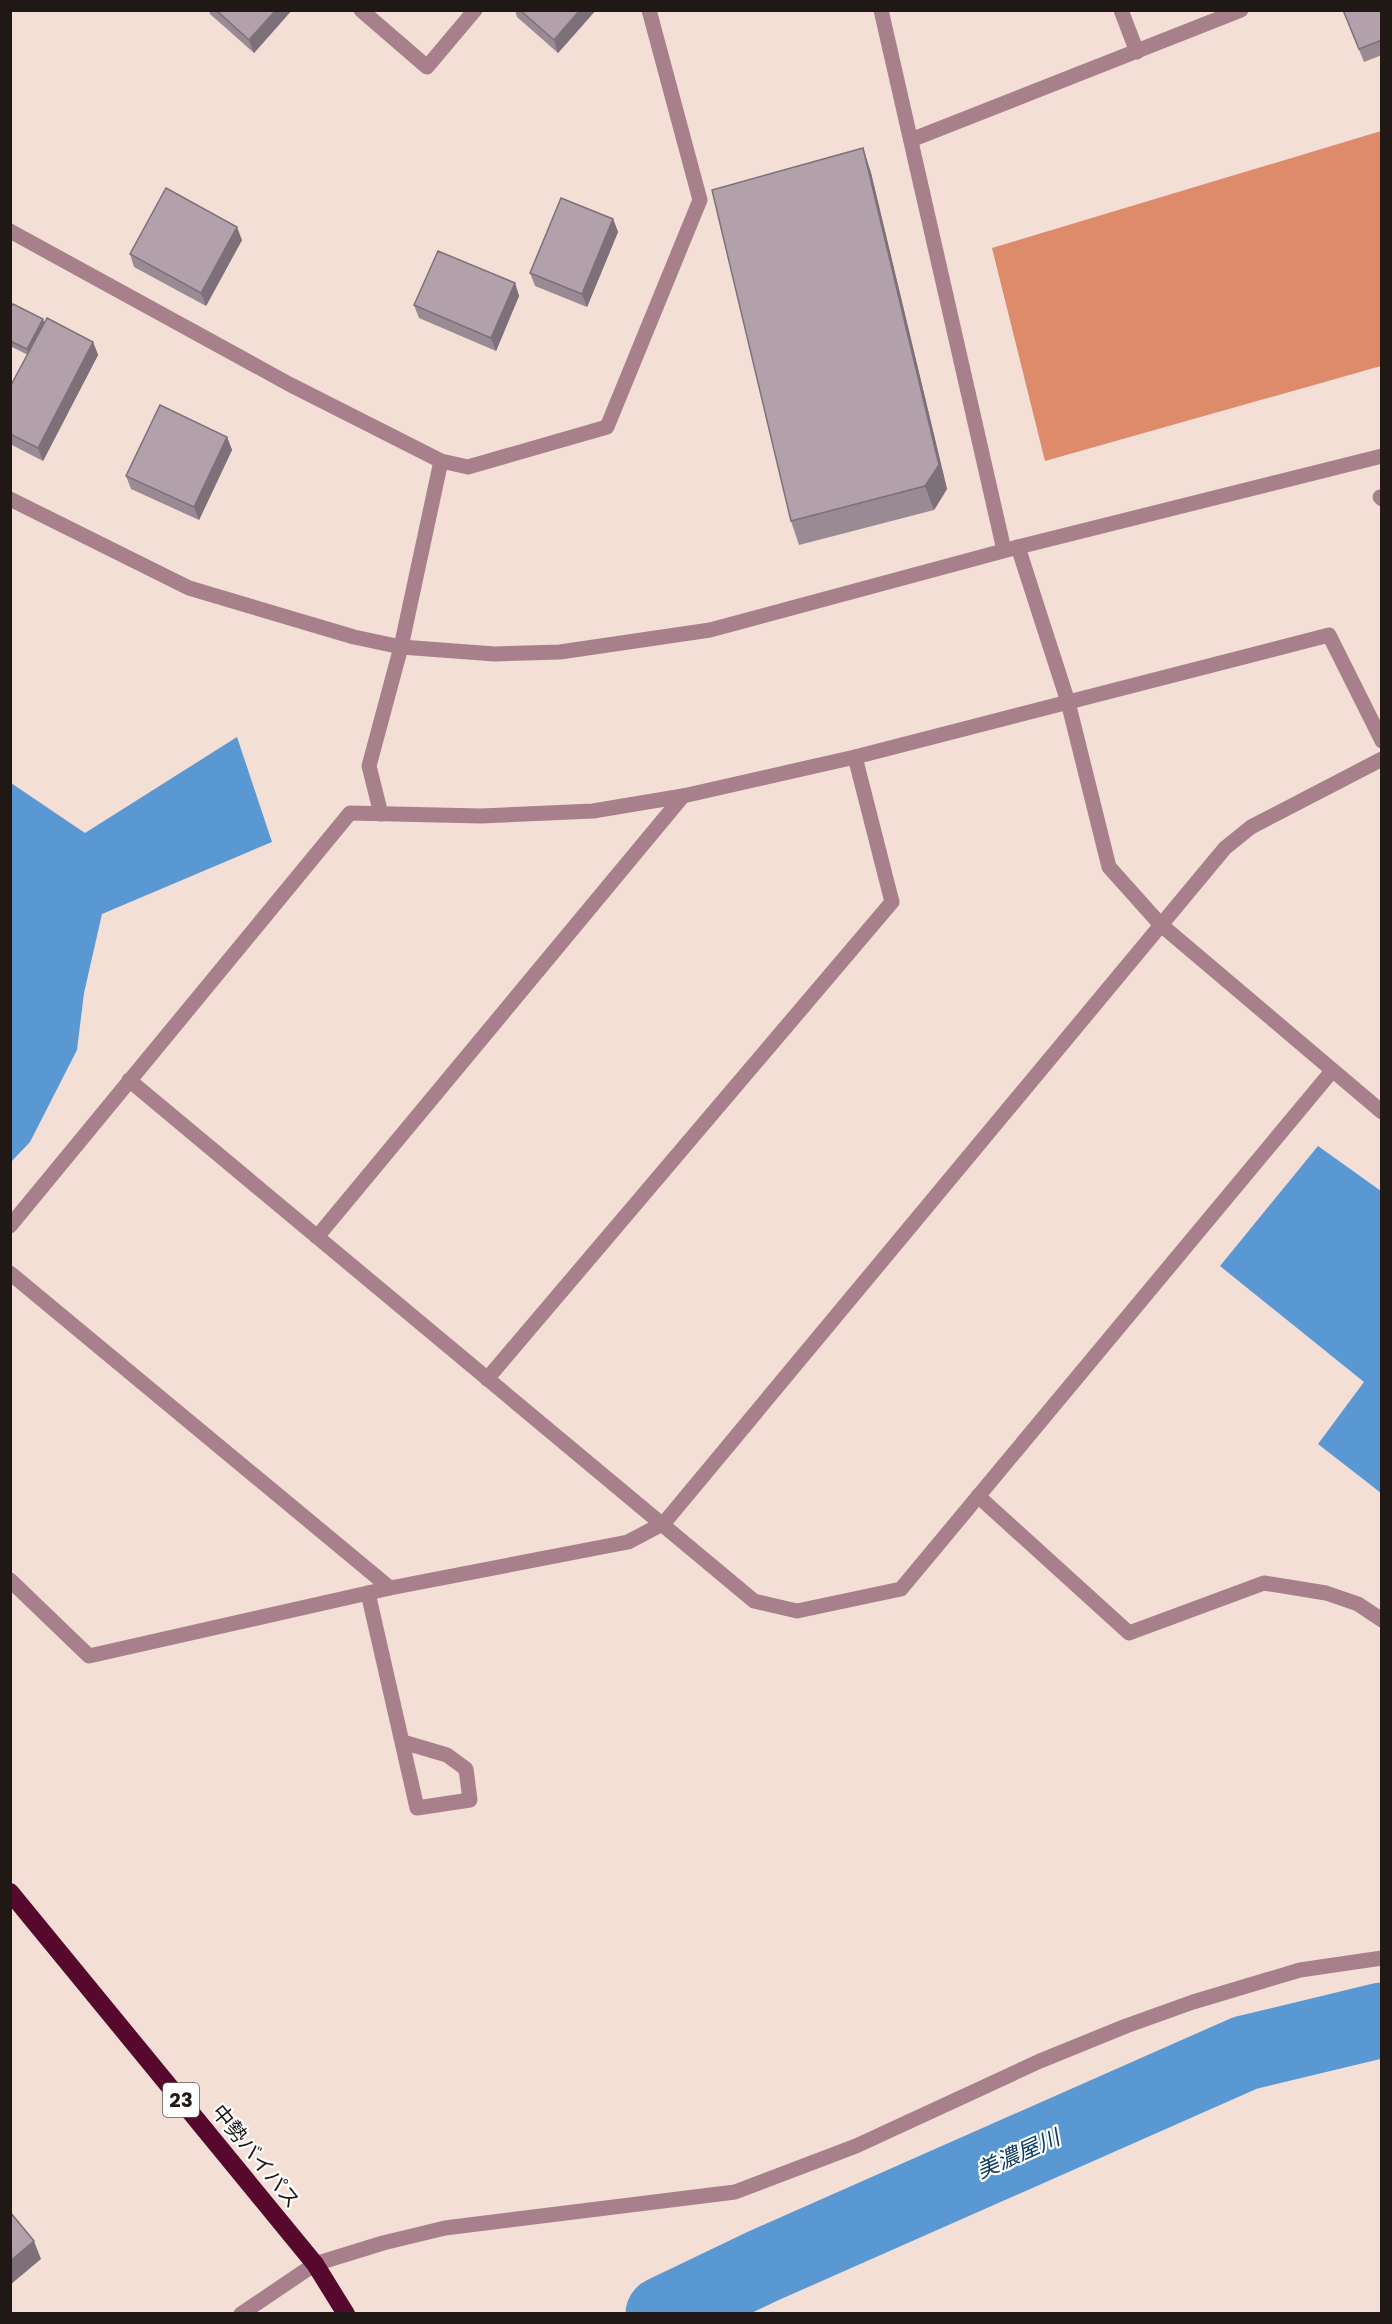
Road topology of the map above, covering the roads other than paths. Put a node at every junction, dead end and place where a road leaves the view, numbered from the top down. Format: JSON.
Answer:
{"nodes":[{"id":1,"x":362,"y":10,"type":"edge"},
{"id":2,"x":475,"y":10,"type":"edge"},
{"id":3,"x":649,"y":10,"type":"edge"},
{"id":4,"x":881,"y":10,"type":"edge"},
{"id":5,"x":1121,"y":10,"type":"edge"},
{"id":6,"x":1241,"y":10,"type":"edge"},
{"id":7,"x":1137,"y":52,"type":"junction"},
{"id":8,"x":911,"y":140,"type":"junction"},
{"id":9,"x":10,"y":231,"type":"edge"},
{"id":10,"x":1382,"y":456,"type":"edge"},
{"id":11,"x":441,"y":462,"type":"junction"},
{"id":12,"x":10,"y":499,"type":"edge"},
{"id":13,"x":1011,"y":549,"type":"junction"},
{"id":14,"x":401,"y":647,"type":"junction"},
{"id":15,"x":1068,"y":702,"type":"junction"},
{"id":16,"x":1382,"y":741,"type":"edge"},
{"id":17,"x":855,"y":757,"type":"junction"},
{"id":18,"x":1382,"y":759,"type":"edge"},
{"id":19,"x":683,"y":796,"type":"junction"},
{"id":20,"x":381,"y":814,"type":"junction"},
{"id":21,"x":1160,"y":924,"type":"junction"},
{"id":22,"x":1332,"y":1071,"type":"junction"},
{"id":23,"x":129,"y":1080,"type":"junction"},
{"id":24,"x":1382,"y":1112,"type":"edge"},
{"id":25,"x":10,"y":1226,"type":"edge"},
{"id":26,"x":317,"y":1237,"type":"junction"},
{"id":27,"x":10,"y":1274,"type":"edge"},
{"id":28,"x":488,"y":1379,"type":"junction"},
{"id":29,"x":978,"y":1496,"type":"junction"},
{"id":30,"x":664,"y":1523,"type":"junction"},
{"id":31,"x":10,"y":1580,"type":"edge"},
{"id":32,"x":390,"y":1588,"type":"junction"},
{"id":33,"x":368,"y":1593,"type":"junction"},
{"id":34,"x":1382,"y":1620,"type":"edge"},
{"id":35,"x":403,"y":1742,"type":"junction"},
{"id":36,"x":10,"y":1892,"type":"edge"},
{"id":37,"x":1382,"y":1958,"type":"edge"},
{"id":38,"x":315,"y":2264,"type":"junction"},
{"id":39,"x":241,"y":2313,"type":"edge"},
{"id":40,"x":346,"y":2313,"type":"edge"}],
"edges":[{"from":1,"to":2,"type":"street"},
{"from":3,"to":11,"type":"street"},
{"from":4,"to":8,"type":"street"},
{"from":5,"to":7,"type":"street"},
{"from":6,"to":7,"type":"street"},
{"from":7,"to":8,"type":"street"},
{"from":8,"to":13,"type":"street"},
{"from":9,"to":11,"type":"street"},
{"from":10,"to":13,"type":"street"},
{"from":11,"to":14,"type":"street"},
{"from":12,"to":14,"type":"street"},
{"from":13,"to":14,"type":"street"},
{"from":13,"to":15,"type":"street"},
{"from":14,"to":20,"type":"street"},
{"from":15,"to":16,"type":"street"},
{"from":15,"to":17,"type":"street"},
{"from":15,"to":21,"type":"street"},
{"from":17,"to":19,"type":"street"},
{"from":17,"to":28,"type":"street"},
{"from":18,"to":21,"type":"street"},
{"from":19,"to":20,"type":"street"},
{"from":19,"to":26,"type":"street"},
{"from":20,"to":23,"type":"street"},
{"from":21,"to":22,"type":"street"},
{"from":21,"to":30,"type":"street"},
{"from":22,"to":24,"type":"street"},
{"from":22,"to":29,"type":"street"},
{"from":23,"to":25,"type":"street"},
{"from":23,"to":26,"type":"street"},
{"from":26,"to":28,"type":"street"},
{"from":27,"to":32,"type":"street"},
{"from":28,"to":30,"type":"street"},
{"from":29,"to":30,"type":"street"},
{"from":29,"to":34,"type":"street"},
{"from":30,"to":32,"type":"street"},
{"from":31,"to":33,"type":"street"},
{"from":32,"to":33,"type":"street"},
{"from":33,"to":35,"type":"street"},
{"from":35,"to":35,"type":"street"},
{"from":36,"to":38,"type":"highway","name":"中勢バイパス","number":"23"},
{"from":37,"to":38,"type":"street"},
{"from":38,"to":39,"type":"street"},
{"from":38,"to":40,"type":"highway","name":"中勢バイパス","number":"23"}]}
